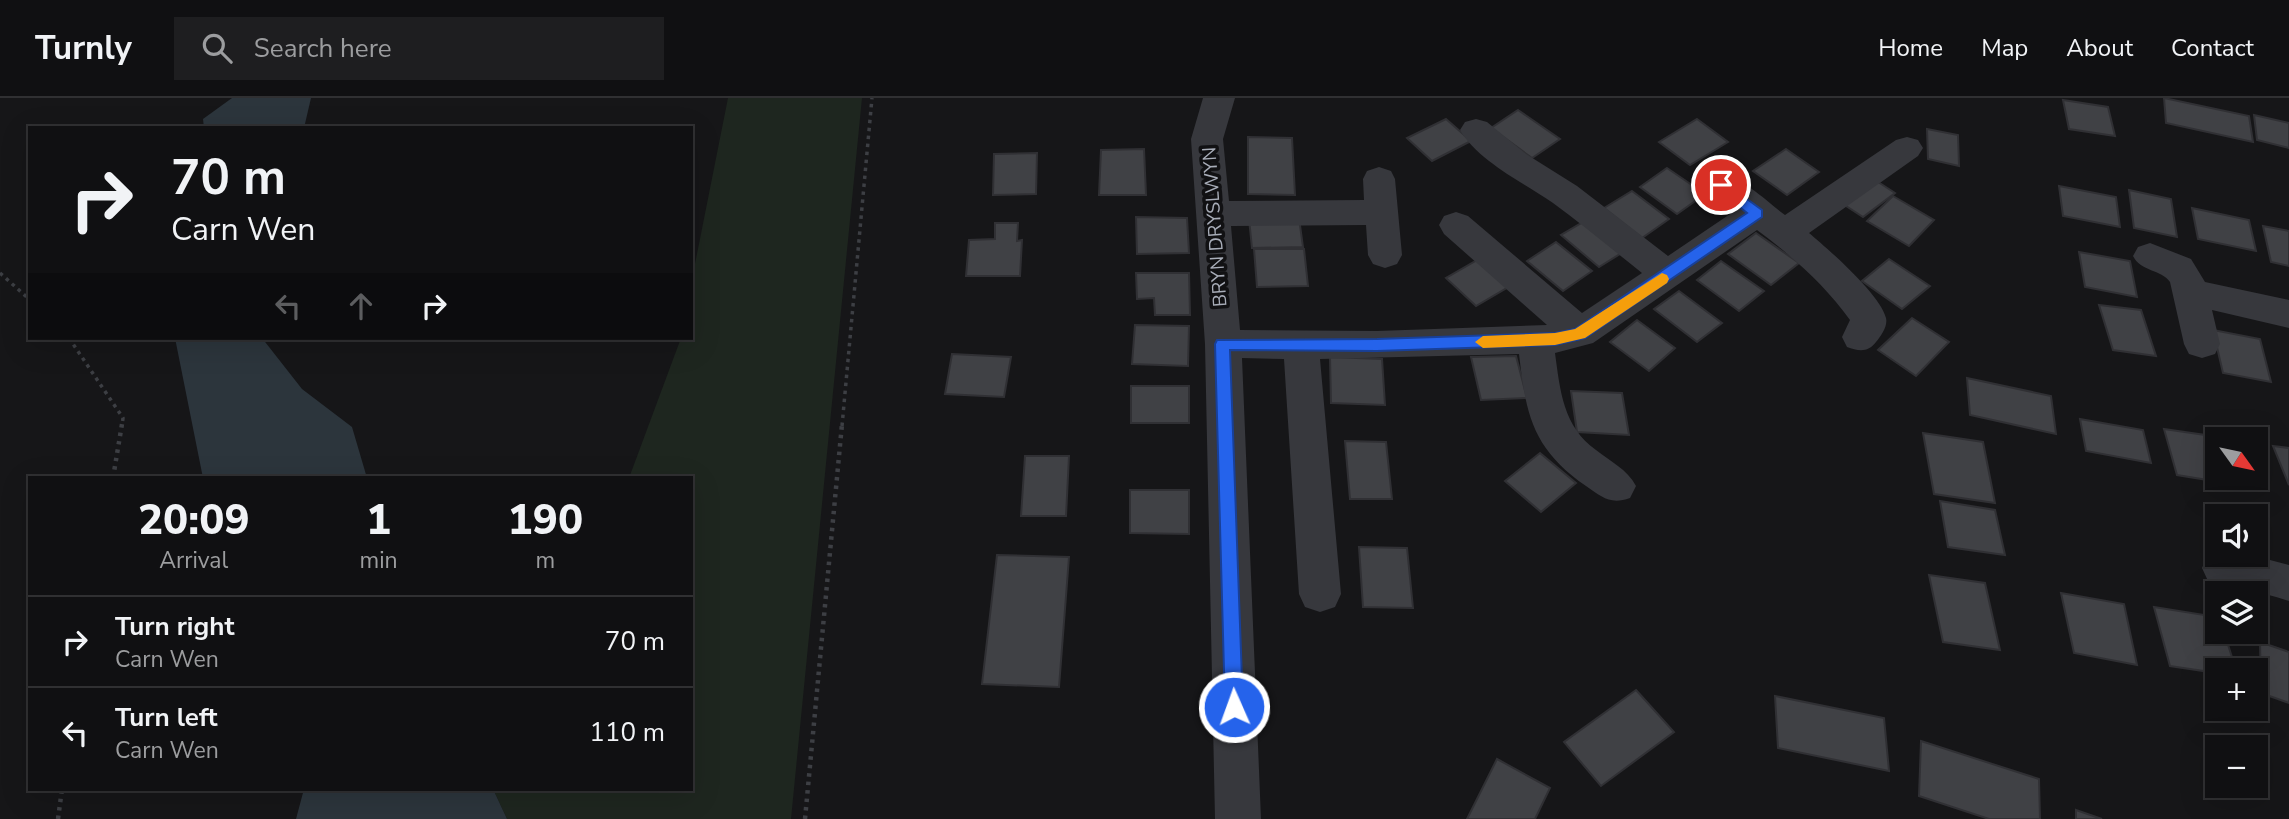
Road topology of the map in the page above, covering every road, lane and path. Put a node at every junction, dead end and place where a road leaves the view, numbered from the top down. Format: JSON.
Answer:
{"nodes":[{"id":1,"x":872,"y":98,"type":"edge"},
{"id":2,"x":1219,"y":98,"type":"edge"},
{"id":3,"x":1476,"y":130,"type":"dead end"},
{"id":4,"x":1907,"y":148,"type":"dead end"},
{"id":5,"x":1379,"y":179,"type":"dead end"},
{"id":6,"x":1721,"y":185,"type":"dead end"},
{"id":7,"x":1381,"y":212,"type":"junction"},
{"id":8,"x":1213,"y":214,"type":"junction"},
{"id":9,"x":1456,"y":225,"type":"dead end"},
{"id":10,"x":1782,"y":230,"type":"junction"},
{"id":11,"x":1385,"y":254,"type":"dead end"},
{"id":12,"x":2150,"y":256,"type":"dead end"},
{"id":13,"x":0,"y":273,"type":"edge"},
{"id":14,"x":1668,"y":274,"type":"junction"},
{"id":15,"x":2190,"y":292,"type":"junction"},
{"id":16,"x":28,"y":298,"type":"edge"},
{"id":17,"x":2280,"y":312,"type":"edge"},
{"id":18,"x":1580,"y":334,"type":"junction"},
{"id":19,"x":1860,"y":337,"type":"dead end"},
{"id":20,"x":70,"y":340,"type":"edge"},
{"id":21,"x":1535,"y":340,"type":"junction"},
{"id":22,"x":1223,"y":344,"type":"junction"},
{"id":23,"x":1301,"y":344,"type":"junction"},
{"id":24,"x":2202,"y":344,"type":"dead end"},
{"id":25,"x":113,"y":476,"type":"edge"},
{"id":26,"x":1616,"y":486,"type":"dead end"},
{"id":27,"x":2222,"y":568,"type":"dead end"},
{"id":28,"x":2289,"y":583,"type":"edge"},
{"id":29,"x":1320,"y":594,"type":"dead end"},
{"id":30,"x":62,"y":791,"type":"edge"},
{"id":31,"x":58,"y":819,"type":"edge"},
{"id":32,"x":805,"y":819,"type":"edge"},
{"id":33,"x":1238,"y":819,"type":"edge"}],
"edges":[{"from":1,"to":32,"type":"path"},
{"from":2,"to":8,"type":"street","name":"BRYN DRYSLWYN"},
{"from":3,"to":14,"type":"street"},
{"from":4,"to":10,"type":"street"},
{"from":5,"to":7,"type":"street"},
{"from":6,"to":10,"type":"street"},
{"from":7,"to":8,"type":"street"},
{"from":7,"to":11,"type":"street"},
{"from":8,"to":22,"type":"street","name":"BRYN DRYSLWYN"},
{"from":9,"to":18,"type":"street"},
{"from":10,"to":14,"type":"street"},
{"from":10,"to":19,"type":"street"},
{"from":12,"to":15,"type":"street"},
{"from":13,"to":16,"type":"path"},
{"from":14,"to":18,"type":"street"},
{"from":15,"to":17,"type":"street"},
{"from":15,"to":24,"type":"street"},
{"from":18,"to":21,"type":"street"},
{"from":20,"to":25,"type":"path"},
{"from":21,"to":23,"type":"street"},
{"from":21,"to":26,"type":"street"},
{"from":22,"to":23,"type":"street"},
{"from":22,"to":33,"type":"street","name":"BRYN DRYSLWYN"},
{"from":23,"to":29,"type":"street"},
{"from":27,"to":28,"type":"street"},
{"from":30,"to":31,"type":"path"}]}
